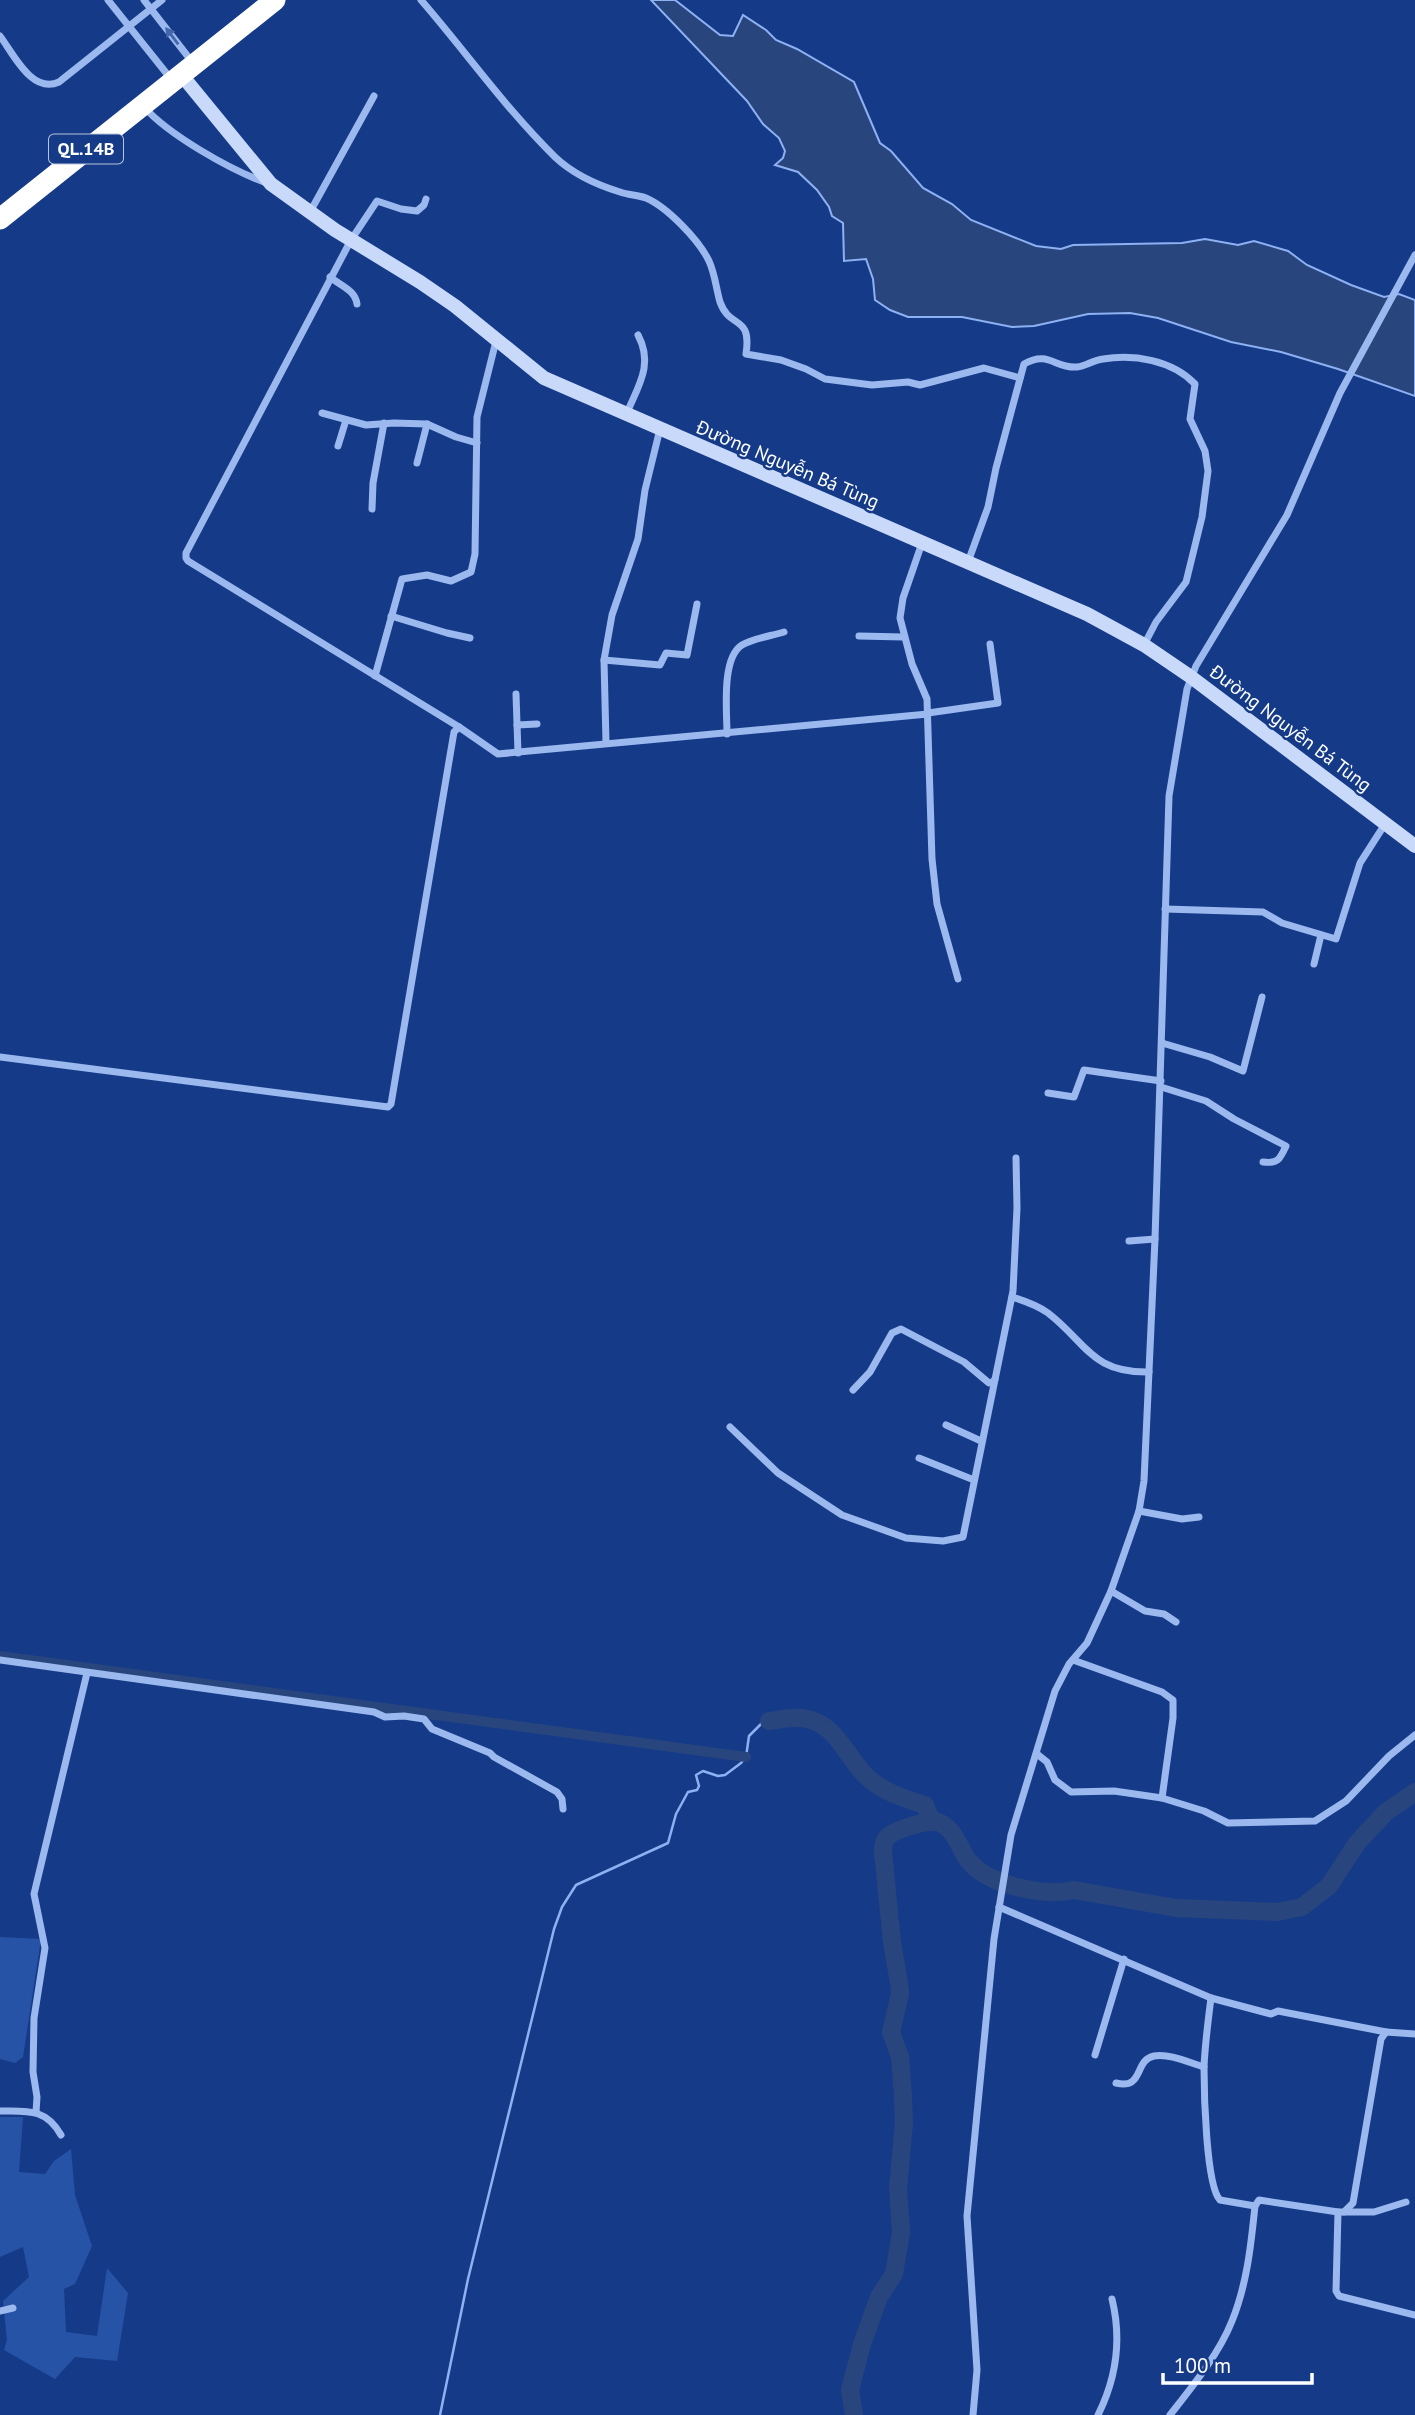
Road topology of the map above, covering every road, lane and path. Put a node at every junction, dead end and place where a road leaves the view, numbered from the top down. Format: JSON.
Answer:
{"nodes":[{"id":1,"x":108,"y":0,"type":"edge"},
{"id":2,"x":144,"y":0,"type":"edge"},
{"id":3,"x":162,"y":0,"type":"edge"},
{"id":4,"x":275,"y":0,"type":"edge"},
{"id":5,"x":421,"y":0,"type":"edge"},
{"id":6,"x":151,"y":9,"type":"junction"},
{"id":7,"x":129,"y":27,"type":"junction"},
{"id":8,"x":0,"y":36,"type":"edge"},
{"id":9,"x":182,"y":72,"type":"junction"},
{"id":10,"x":374,"y":96,"type":"dead end"},
{"id":11,"x":141,"y":104,"type":"junction"},
{"id":12,"x":271,"y":184,"type":"junction"},
{"id":13,"x":426,"y":198,"type":"dead end"},
{"id":14,"x":310,"y":212,"type":"junction"},
{"id":15,"x":0,"y":219,"type":"edge"},
{"id":16,"x":351,"y":240,"type":"junction"},
{"id":17,"x":1415,"y":255,"type":"edge"},
{"id":18,"x":330,"y":277,"type":"junction"},
{"id":19,"x":357,"y":304,"type":"dead end"},
{"id":20,"x":638,"y":335,"type":"dead end"},
{"id":21,"x":496,"y":341,"type":"junction"},
{"id":22,"x":1020,"y":378,"type":"junction"},
{"id":23,"x":322,"y":413,"type":"dead end"},
{"id":24,"x":625,"y":415,"type":"junction"},
{"id":25,"x":346,"y":420,"type":"junction"},
{"id":26,"x":384,"y":424,"type":"junction"},
{"id":27,"x":427,"y":424,"type":"junction"},
{"id":28,"x":660,"y":429,"type":"junction"},
{"id":29,"x":477,"y":443,"type":"junction"},
{"id":30,"x":338,"y":446,"type":"dead end"},
{"id":31,"x":417,"y":463,"type":"dead end"},
{"id":32,"x":372,"y":509,"type":"dead end"},
{"id":33,"x":922,"y":543,"type":"junction"},
{"id":34,"x":968,"y":562,"type":"junction"},
{"id":35,"x":697,"y":604,"type":"dead end"},
{"id":36,"x":391,"y":616,"type":"junction"},
{"id":37,"x":784,"y":632,"type":"dead end"},
{"id":38,"x":859,"y":636,"type":"dead end"},
{"id":39,"x":904,"y":637,"type":"junction"},
{"id":40,"x":471,"y":638,"type":"dead end"},
{"id":41,"x":990,"y":644,"type":"dead end"},
{"id":42,"x":1144,"y":645,"type":"junction"},
{"id":43,"x":604,"y":660,"type":"junction"},
{"id":44,"x":375,"y":676,"type":"junction"},
{"id":45,"x":1191,"y":677,"type":"junction"},
{"id":46,"x":516,"y":694,"type":"dead end"},
{"id":47,"x":928,"y":714,"type":"junction"},
{"id":48,"x":537,"y":724,"type":"dead end"},
{"id":49,"x":517,"y":725,"type":"junction"},
{"id":50,"x":459,"y":727,"type":"junction"},
{"id":51,"x":727,"y":734,"type":"junction"},
{"id":52,"x":606,"y":743,"type":"junction"},
{"id":53,"x":519,"y":753,"type":"junction"},
{"id":54,"x":1389,"y":826,"type":"junction"},
{"id":55,"x":1410,"y":842,"type":"edge"},
{"id":56,"x":1165,"y":909,"type":"junction"},
{"id":57,"x":1321,"y":935,"type":"junction"},
{"id":58,"x":1314,"y":964,"type":"dead end"},
{"id":59,"x":958,"y":979,"type":"dead end"},
{"id":60,"x":1262,"y":997,"type":"dead end"},
{"id":61,"x":1162,"y":1043,"type":"junction"},
{"id":62,"x":0,"y":1057,"type":"edge"},
{"id":63,"x":1161,"y":1084,"type":"junction"},
{"id":64,"x":1048,"y":1093,"type":"dead end"},
{"id":65,"x":1016,"y":1158,"type":"dead end"},
{"id":66,"x":1263,"y":1161,"type":"dead end"},
{"id":67,"x":1155,"y":1239,"type":"junction"},
{"id":68,"x":1129,"y":1241,"type":"dead end"},
{"id":69,"x":1012,"y":1297,"type":"junction"},
{"id":70,"x":1149,"y":1372,"type":"junction"},
{"id":71,"x":996,"y":1378,"type":"junction"},
{"id":72,"x":853,"y":1390,"type":"dead end"},
{"id":73,"x":946,"y":1425,"type":"dead end"},
{"id":74,"x":730,"y":1427,"type":"dead end"},
{"id":75,"x":981,"y":1441,"type":"junction"},
{"id":76,"x":919,"y":1458,"type":"dead end"},
{"id":77,"x":974,"y":1480,"type":"junction"},
{"id":78,"x":1139,"y":1511,"type":"junction"},
{"id":79,"x":1199,"y":1517,"type":"dead end"},
{"id":80,"x":1111,"y":1591,"type":"junction"},
{"id":81,"x":1176,"y":1622,"type":"dead end"},
{"id":82,"x":0,"y":1660,"type":"edge"},
{"id":83,"x":1073,"y":1660,"type":"junction"},
{"id":84,"x":87,"y":1673,"type":"junction"},
{"id":85,"x":1415,"y":1735,"type":"edge"},
{"id":86,"x":1037,"y":1754,"type":"junction"},
{"id":87,"x":1162,"y":1798,"type":"junction"},
{"id":88,"x":564,"y":1808,"type":"dead end"},
{"id":89,"x":999,"y":1907,"type":"junction"},
{"id":90,"x":1124,"y":1959,"type":"junction"},
{"id":91,"x":1211,"y":1997,"type":"junction"},
{"id":92,"x":1385,"y":2032,"type":"junction"},
{"id":93,"x":1415,"y":2034,"type":"edge"},
{"id":94,"x":1095,"y":2054,"type":"dead end"},
{"id":95,"x":1204,"y":2067,"type":"junction"},
{"id":96,"x":1116,"y":2083,"type":"dead end"},
{"id":97,"x":0,"y":2111,"type":"edge"},
{"id":98,"x":36,"y":2112,"type":"junction"},
{"id":99,"x":61,"y":2135,"type":"dead end"},
{"id":100,"x":1406,"y":2202,"type":"dead end"},
{"id":101,"x":1255,"y":2206,"type":"junction"},
{"id":102,"x":1341,"y":2212,"type":"junction"},
{"id":103,"x":1112,"y":2299,"type":"dead end"},
{"id":104,"x":13,"y":2308,"type":"dead end"},
{"id":105,"x":0,"y":2311,"type":"edge"},
{"id":106,"x":1415,"y":2315,"type":"edge"},
{"id":107,"x":973,"y":2415,"type":"edge"},
{"id":108,"x":1098,"y":2415,"type":"edge"},
{"id":109,"x":1170,"y":2415,"type":"edge"}],
"edges":[{"from":1,"to":7,"type":"street"},
{"from":2,"to":6,"type":"street"},
{"from":3,"to":6,"type":"street"},
{"from":4,"to":9,"type":"highway","number":"QL.14B"},
{"from":5,"to":22,"type":"street"},
{"from":6,"to":7,"type":"street"},
{"from":9,"to":6,"type":"street","one_way":true},
{"from":7,"to":8,"type":"street"},
{"from":7,"to":9,"type":"street"},
{"from":9,"to":11,"type":"highway","number":"QL.14B"},
{"from":9,"to":12,"type":"main road","name":"Đường Nguyễn Bá Tùng"},
{"from":10,"to":14,"type":"street"},
{"from":11,"to":12,"type":"street"},
{"from":11,"to":15,"type":"highway","number":"QL.14B"},
{"from":12,"to":14,"type":"main road","name":"Đường Nguyễn Bá Tùng"},
{"from":13,"to":16,"type":"street"},
{"from":14,"to":16,"type":"main road","name":"Đường Nguyễn Bá Tùng"},
{"from":16,"to":18,"type":"street"},
{"from":16,"to":21,"type":"main road","name":"Đường Nguyễn Bá Tùng"},
{"from":17,"to":45,"type":"street"},
{"from":18,"to":19,"type":"street"},
{"from":18,"to":44,"type":"street"},
{"from":20,"to":24,"type":"street"},
{"from":21,"to":24,"type":"main road","name":"Đường Nguyễn Bá Tùng"},
{"from":21,"to":29,"type":"street"},
{"from":22,"to":34,"type":"street"},
{"from":22,"to":42,"type":"street"},
{"from":23,"to":25,"type":"street"},
{"from":24,"to":28,"type":"main road","name":"Đường Nguyễn Bá Tùng"},
{"from":25,"to":26,"type":"street"},
{"from":25,"to":30,"type":"street"},
{"from":26,"to":27,"type":"street"},
{"from":26,"to":32,"type":"street"},
{"from":27,"to":29,"type":"street"},
{"from":27,"to":31,"type":"street"},
{"from":28,"to":33,"type":"main road","name":"Đường Nguyễn Bá Tùng"},
{"from":28,"to":43,"type":"street"},
{"from":29,"to":36,"type":"street"},
{"from":33,"to":34,"type":"main road","name":"Đường Nguyễn Bá Tùng"},
{"from":33,"to":39,"type":"street"},
{"from":34,"to":42,"type":"main road","name":"Đường Nguyễn Bá Tùng"},
{"from":35,"to":43,"type":"street"},
{"from":36,"to":40,"type":"street"},
{"from":36,"to":44,"type":"street"},
{"from":37,"to":51,"type":"street"},
{"from":38,"to":39,"type":"street"},
{"from":39,"to":47,"type":"street"},
{"from":41,"to":47,"type":"street"},
{"from":42,"to":45,"type":"main road","name":"Đường Nguyễn Bá Tùng"},
{"from":43,"to":52,"type":"street"},
{"from":44,"to":50,"type":"street"},
{"from":45,"to":54,"type":"main road","name":"Đường Nguyễn Bá Tùng"},
{"from":45,"to":56,"type":"street"},
{"from":46,"to":49,"type":"street"},
{"from":47,"to":51,"type":"street"},
{"from":47,"to":59,"type":"street"},
{"from":48,"to":49,"type":"street"},
{"from":49,"to":53,"type":"street"},
{"from":50,"to":53,"type":"street"},
{"from":50,"to":62,"type":"street"},
{"from":51,"to":52,"type":"street"},
{"from":52,"to":53,"type":"street"},
{"from":54,"to":55,"type":"main road","name":"Đường Nguyễn Bá Tùng"},
{"from":54,"to":57,"type":"street"},
{"from":56,"to":57,"type":"street"},
{"from":56,"to":61,"type":"street"},
{"from":57,"to":58,"type":"street"},
{"from":60,"to":61,"type":"street"},
{"from":61,"to":63,"type":"street"},
{"from":63,"to":64,"type":"street"},
{"from":63,"to":66,"type":"street"},
{"from":63,"to":67,"type":"street"},
{"from":65,"to":69,"type":"street"},
{"from":67,"to":68,"type":"street"},
{"from":67,"to":70,"type":"street"},
{"from":69,"to":70,"type":"street"},
{"from":69,"to":71,"type":"street"},
{"from":70,"to":78,"type":"street"},
{"from":71,"to":72,"type":"street"},
{"from":71,"to":75,"type":"street"},
{"from":73,"to":75,"type":"street"},
{"from":74,"to":77,"type":"street"},
{"from":75,"to":77,"type":"street"},
{"from":76,"to":77,"type":"street"},
{"from":78,"to":79,"type":"street"},
{"from":78,"to":80,"type":"street"},
{"from":80,"to":81,"type":"street"},
{"from":80,"to":83,"type":"street"},
{"from":82,"to":84,"type":"street"},
{"from":83,"to":86,"type":"street"},
{"from":83,"to":87,"type":"street"},
{"from":84,"to":88,"type":"street"},
{"from":84,"to":98,"type":"street"},
{"from":85,"to":87,"type":"street"},
{"from":86,"to":87,"type":"street"},
{"from":86,"to":89,"type":"street"},
{"from":89,"to":90,"type":"street"},
{"from":89,"to":107,"type":"street"},
{"from":90,"to":91,"type":"street"},
{"from":90,"to":94,"type":"street"},
{"from":91,"to":92,"type":"street"},
{"from":91,"to":95,"type":"street"},
{"from":92,"to":93,"type":"street"},
{"from":92,"to":102,"type":"street"},
{"from":95,"to":96,"type":"street"},
{"from":95,"to":101,"type":"street"},
{"from":97,"to":98,"type":"street"},
{"from":98,"to":99,"type":"street"},
{"from":100,"to":102,"type":"street"},
{"from":101,"to":102,"type":"street"},
{"from":101,"to":109,"type":"street"},
{"from":102,"to":106,"type":"street"},
{"from":103,"to":108,"type":"street"},
{"from":104,"to":105,"type":"street"}]}
